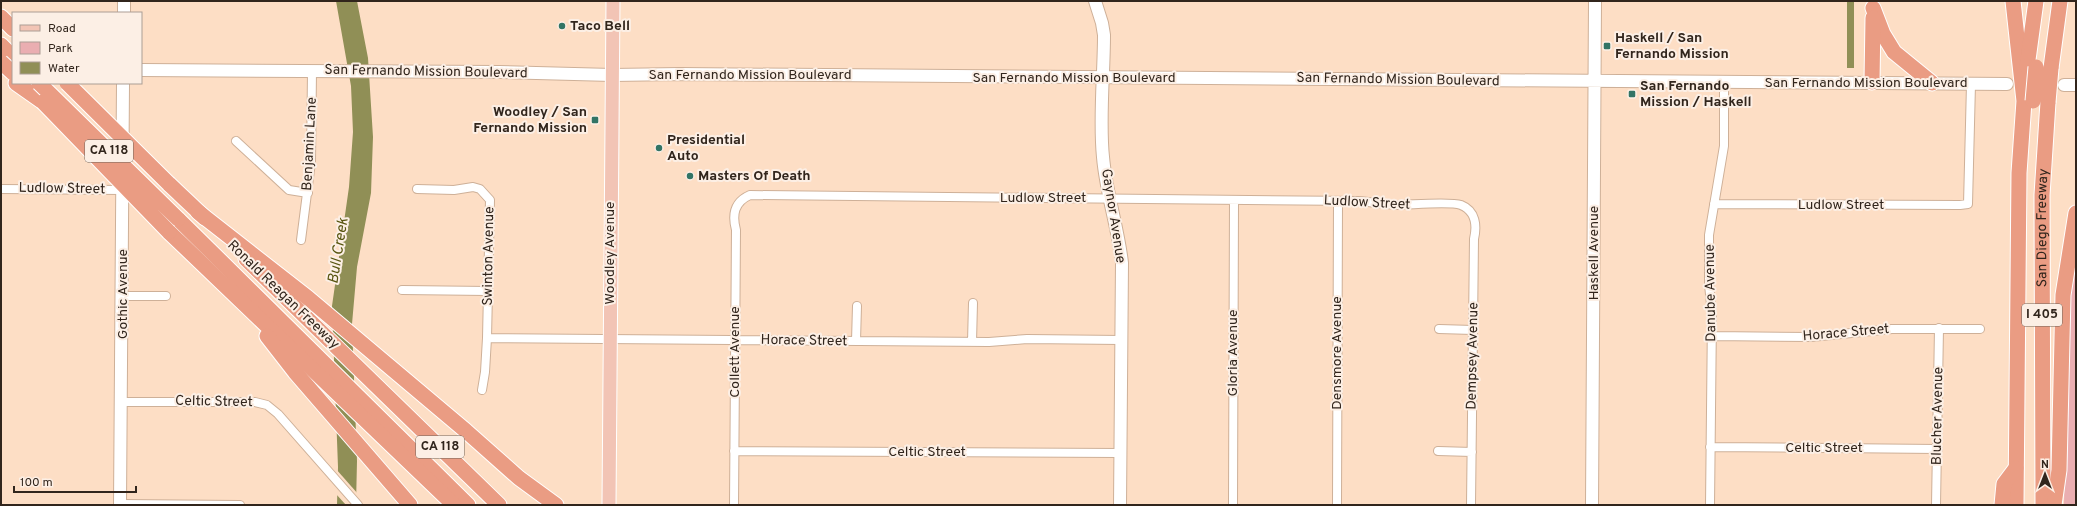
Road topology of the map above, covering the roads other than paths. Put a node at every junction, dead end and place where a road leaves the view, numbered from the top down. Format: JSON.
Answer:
{"nodes":[{"id":1,"x":124,"y":1,"type":"edge"},
{"id":2,"x":613,"y":1,"type":"edge"},
{"id":3,"x":1095,"y":1,"type":"edge"},
{"id":4,"x":1595,"y":1,"type":"edge"},
{"id":5,"x":2013,"y":1,"type":"edge"},
{"id":6,"x":2036,"y":1,"type":"edge"},
{"id":7,"x":2044,"y":1,"type":"edge"},
{"id":8,"x":2050,"y":1,"type":"edge"},
{"id":9,"x":2060,"y":1,"type":"edge"},
{"id":10,"x":1873,"y":4,"type":"edge"},
{"id":11,"x":124,"y":12,"type":"edge"},
{"id":12,"x":1,"y":45,"type":"edge"},
{"id":13,"x":2053,"y":46,"type":"junction"},
{"id":14,"x":12,"y":56,"type":"edge"},
{"id":15,"x":1,"y":62,"type":"edge"},
{"id":16,"x":2031,"y":68,"type":"junction"},
{"id":17,"x":12,"y":70,"type":"edge"},
{"id":18,"x":142,"y":70,"type":"edge"},
{"id":19,"x":1,"y":71,"type":"edge"},
{"id":20,"x":312,"y":71,"type":"junction"},
{"id":21,"x":12,"y":72,"type":"edge"},
{"id":22,"x":612,"y":75,"type":"junction"},
{"id":23,"x":1104,"y":78,"type":"junction"},
{"id":24,"x":12,"y":79,"type":"edge"},
{"id":25,"x":1594,"y":82,"type":"junction"},
{"id":26,"x":1724,"y":82,"type":"junction"},
{"id":27,"x":1872,"y":82,"type":"junction"},
{"id":28,"x":1932,"y":83,"type":"junction"},
{"id":29,"x":17,"y":84,"type":"edge"},
{"id":30,"x":24,"y":84,"type":"edge"},
{"id":31,"x":40,"y":84,"type":"edge"},
{"id":32,"x":68,"y":84,"type":"edge"},
{"id":33,"x":123,"y":84,"type":"edge"},
{"id":34,"x":1971,"y":84,"type":"junction"},
{"id":35,"x":2007,"y":84,"type":"dead end"},
{"id":36,"x":2028,"y":101,"type":"junction"},
{"id":37,"x":43,"y":102,"type":"junction"},
{"id":38,"x":236,"y":141,"type":"dead end"},
{"id":39,"x":1,"y":189,"type":"edge"},
{"id":40,"x":417,"y":189,"type":"dead end"},
{"id":41,"x":123,"y":190,"type":"junction"},
{"id":42,"x":308,"y":193,"type":"junction"},
{"id":43,"x":1109,"y":199,"type":"junction"},
{"id":44,"x":1234,"y":200,"type":"junction"},
{"id":45,"x":739,"y":201,"type":"joint"},
{"id":46,"x":1338,"y":201,"type":"junction"},
{"id":47,"x":1714,"y":204,"type":"junction"},
{"id":48,"x":1468,"y":209,"type":"joint"},
{"id":49,"x":198,"y":212,"type":"junction"},
{"id":50,"x":2076,"y":213,"type":"edge"},
{"id":51,"x":301,"y":240,"type":"dead end"},
{"id":52,"x":402,"y":290,"type":"dead end"},
{"id":53,"x":488,"y":291,"type":"junction"},
{"id":54,"x":234,"y":294,"type":"junction"},
{"id":55,"x":123,"y":296,"type":"junction"},
{"id":56,"x":166,"y":296,"type":"dead end"},
{"id":57,"x":973,"y":304,"type":"dead end"},
{"id":58,"x":857,"y":306,"type":"dead end"},
{"id":59,"x":1939,"y":328,"type":"junction"},
{"id":60,"x":1980,"y":328,"type":"dead end"},
{"id":61,"x":1439,"y":329,"type":"dead end"},
{"id":62,"x":1473,"y":330,"type":"junction"},
{"id":63,"x":1712,"y":336,"type":"junction"},
{"id":64,"x":487,"y":338,"type":"junction"},
{"id":65,"x":610,"y":339,"type":"junction"},
{"id":66,"x":735,"y":340,"type":"junction"},
{"id":67,"x":1121,"y":340,"type":"junction"},
{"id":68,"x":856,"y":342,"type":"junction"},
{"id":69,"x":972,"y":342,"type":"junction"},
{"id":70,"x":482,"y":390,"type":"dead end"},
{"id":71,"x":122,"y":402,"type":"junction"},
{"id":72,"x":384,"y":430,"type":"junction"},
{"id":73,"x":1710,"y":447,"type":"junction"},
{"id":74,"x":1938,"y":449,"type":"junction"},
{"id":75,"x":734,"y":451,"type":"junction"},
{"id":76,"x":1438,"y":451,"type":"dead end"},
{"id":77,"x":1472,"y":452,"type":"junction"},
{"id":78,"x":1120,"y":453,"type":"junction"},
{"id":79,"x":2016,"y":468,"type":"junction"},
{"id":80,"x":120,"y":504,"type":"edge"},
{"id":81,"x":240,"y":505,"type":"edge"},
{"id":82,"x":358,"y":505,"type":"edge"},
{"id":83,"x":410,"y":505,"type":"edge"},
{"id":84,"x":454,"y":505,"type":"edge"},
{"id":85,"x":468,"y":505,"type":"edge"},
{"id":86,"x":499,"y":505,"type":"edge"},
{"id":87,"x":556,"y":505,"type":"edge"},
{"id":88,"x":609,"y":505,"type":"edge"},
{"id":89,"x":734,"y":505,"type":"edge"},
{"id":90,"x":1120,"y":505,"type":"edge"},
{"id":91,"x":1233,"y":505,"type":"edge"},
{"id":92,"x":1337,"y":505,"type":"edge"},
{"id":93,"x":1471,"y":505,"type":"edge"},
{"id":94,"x":1592,"y":505,"type":"edge"},
{"id":95,"x":1710,"y":505,"type":"edge"},
{"id":96,"x":1936,"y":505,"type":"edge"},
{"id":97,"x":2002,"y":505,"type":"edge"},
{"id":98,"x":2016,"y":505,"type":"edge"},
{"id":99,"x":2024,"y":505,"type":"edge"},
{"id":100,"x":2042,"y":505,"type":"edge"},
{"id":101,"x":2054,"y":505,"type":"edge"}],
"edges":[{"from":1,"to":11,"type":"main road"},
{"from":2,"to":22,"type":"main road","name":"Woodley Avenue"},
{"from":3,"to":23,"type":"main road","name":"Gaynor Avenue"},
{"from":4,"to":25,"type":"main road","name":"Haskell Avenue"},
{"from":5,"to":36,"type":"highway"},
{"from":6,"to":16,"type":"highway","name":"San Diego Freeway","number":"I 405"},
{"from":7,"to":16,"type":"highway"},
{"from":8,"to":13,"type":"highway"},
{"from":9,"to":13,"type":"highway","name":"San Diego Freeway","number":"I 405"},
{"from":10,"to":27,"type":"highway"},
{"from":10,"to":28,"type":"highway"},
{"from":12,"to":14,"type":"highway"},
{"from":13,"to":100,"type":"highway","name":"San Diego Freeway","number":"I 405","bridge":true},
{"from":15,"to":21,"type":"highway","bridge":true},
{"from":16,"to":36,"type":"highway","name":"San Diego Freeway","number":"I 405"},
{"from":17,"to":19,"type":"main road"},
{"from":18,"to":20,"type":"main road","name":"San Fernando Mission Boulevard"},
{"from":19,"to":24,"type":"highway"},
{"from":20,"to":22,"type":"main road","name":"San Fernando Mission Boulevard"},
{"from":20,"to":42,"type":"street","name":"Benjamin Lane"},
{"from":22,"to":23,"type":"main road","name":"San Fernando Mission Boulevard"},
{"from":22,"to":65,"type":"main road","name":"Woodley Avenue"},
{"from":23,"to":25,"type":"main road","name":"San Fernando Mission Boulevard"},
{"from":23,"to":43,"type":"main road","name":"Gaynor Avenue"},
{"from":25,"to":26,"type":"main road","name":"San Fernando Mission Boulevard"},
{"from":25,"to":94,"type":"main road","name":"Haskell Avenue"},
{"from":26,"to":27,"type":"main road","name":"San Fernando Mission Boulevard"},
{"from":26,"to":47,"type":"street","name":"Danube Avenue"},
{"from":27,"to":28,"type":"main road","name":"San Fernando Mission Boulevard"},
{"from":28,"to":34,"type":"main road","name":"San Fernando Mission Boulevard"},
{"from":29,"to":37,"type":"highway"},
{"from":30,"to":37,"type":"highway","number":"CA 118"},
{"from":31,"to":72,"type":"highway","number":"CA 118","bridge":true},
{"from":32,"to":49,"type":"highway","name":"Ronald Reagan Freeway","number":"CA 118","bridge":true},
{"from":33,"to":41,"type":"main road","name":"Gothic Avenue"},
{"from":34,"to":35,"type":"main road","name":"San Fernando Mission Boulevard"},
{"from":34,"to":47,"type":"street","name":"Ludlow Street"},
{"from":36,"to":79,"type":"highway","name":"San Diego Freeway","number":"I 405"},
{"from":36,"to":99,"type":"highway"},
{"from":37,"to":54,"type":"highway","number":"CA 118","bridge":true},
{"from":38,"to":42,"type":"street"},
{"from":39,"to":41,"type":"street","name":"Ludlow Street"},
{"from":40,"to":53,"type":"street","name":"Swinton Avenue"},
{"from":41,"to":55,"type":"main road","name":"Gothic Avenue"},
{"from":42,"to":51,"type":"street","name":"Benjamin Lane"},
{"from":43,"to":44,"type":"street","name":"Ludlow Street"},
{"from":43,"to":45,"type":"street","name":"Ludlow Street"},
{"from":43,"to":67,"type":"main road","name":"Gaynor Avenue"},
{"from":44,"to":46,"type":"street","name":"Ludlow Street"},
{"from":44,"to":91,"type":"street","name":"Gloria Avenue"},
{"from":45,"to":66,"type":"street","name":"Collett Avenue"},
{"from":46,"to":48,"type":"street","name":"Ludlow Street"},
{"from":46,"to":92,"type":"street","name":"Densmore Avenue"},
{"from":47,"to":63,"type":"street","name":"Danube Avenue"},
{"from":48,"to":62,"type":"street","name":"Dempsey Avenue"},
{"from":49,"to":86,"type":"highway","name":"Ronald Reagan Freeway","number":"CA 118"},
{"from":49,"to":87,"type":"highway"},
{"from":50,"to":101,"type":"highway"},
{"from":52,"to":53,"type":"street"},
{"from":53,"to":64,"type":"street","name":"Swinton Avenue"},
{"from":54,"to":72,"type":"highway","number":"CA 118"},
{"from":54,"to":83,"type":"highway"},
{"from":55,"to":56,"type":"street"},
{"from":55,"to":71,"type":"main road","name":"Gothic Avenue"},
{"from":57,"to":69,"type":"street"},
{"from":58,"to":68,"type":"street"},
{"from":59,"to":60,"type":"street","name":"Horace Street"},
{"from":59,"to":63,"type":"street","name":"Horace Street"},
{"from":59,"to":74,"type":"street","name":"Blucher Avenue"},
{"from":61,"to":62,"type":"street"},
{"from":62,"to":77,"type":"street","name":"Dempsey Avenue"},
{"from":63,"to":73,"type":"street","name":"Danube Avenue"},
{"from":64,"to":65,"type":"street","name":"Horace Street"},
{"from":64,"to":70,"type":"street","name":"Swinton Avenue"},
{"from":65,"to":66,"type":"street","name":"Horace Street"},
{"from":65,"to":88,"type":"main road","name":"Woodley Avenue"},
{"from":66,"to":68,"type":"street","name":"Horace Street"},
{"from":66,"to":75,"type":"street","name":"Collett Avenue"},
{"from":67,"to":69,"type":"street","name":"Horace Street"},
{"from":67,"to":78,"type":"main road","name":"Gaynor Avenue"},
{"from":68,"to":69,"type":"street","name":"Horace Street"},
{"from":71,"to":80,"type":"main road","name":"Gothic Avenue"},
{"from":71,"to":82,"type":"street","name":"Celtic Street"},
{"from":72,"to":84,"type":"highway","number":"CA 118"},
{"from":72,"to":85,"type":"highway","number":"CA 118"},
{"from":73,"to":74,"type":"street","name":"Celtic Street"},
{"from":73,"to":95,"type":"street","name":"Danube Avenue"},
{"from":74,"to":96,"type":"street","name":"Blucher Avenue"},
{"from":75,"to":78,"type":"street","name":"Celtic Street"},
{"from":75,"to":89,"type":"street","name":"Collett Avenue"},
{"from":76,"to":77,"type":"street"},
{"from":77,"to":93,"type":"street","name":"Dempsey Avenue"},
{"from":78,"to":90,"type":"main road","name":"Gaynor Avenue"},
{"from":79,"to":97,"type":"highway"},
{"from":79,"to":98,"type":"highway","name":"San Diego Freeway","number":"I 405"},
{"from":80,"to":81,"type":"street"}]}
